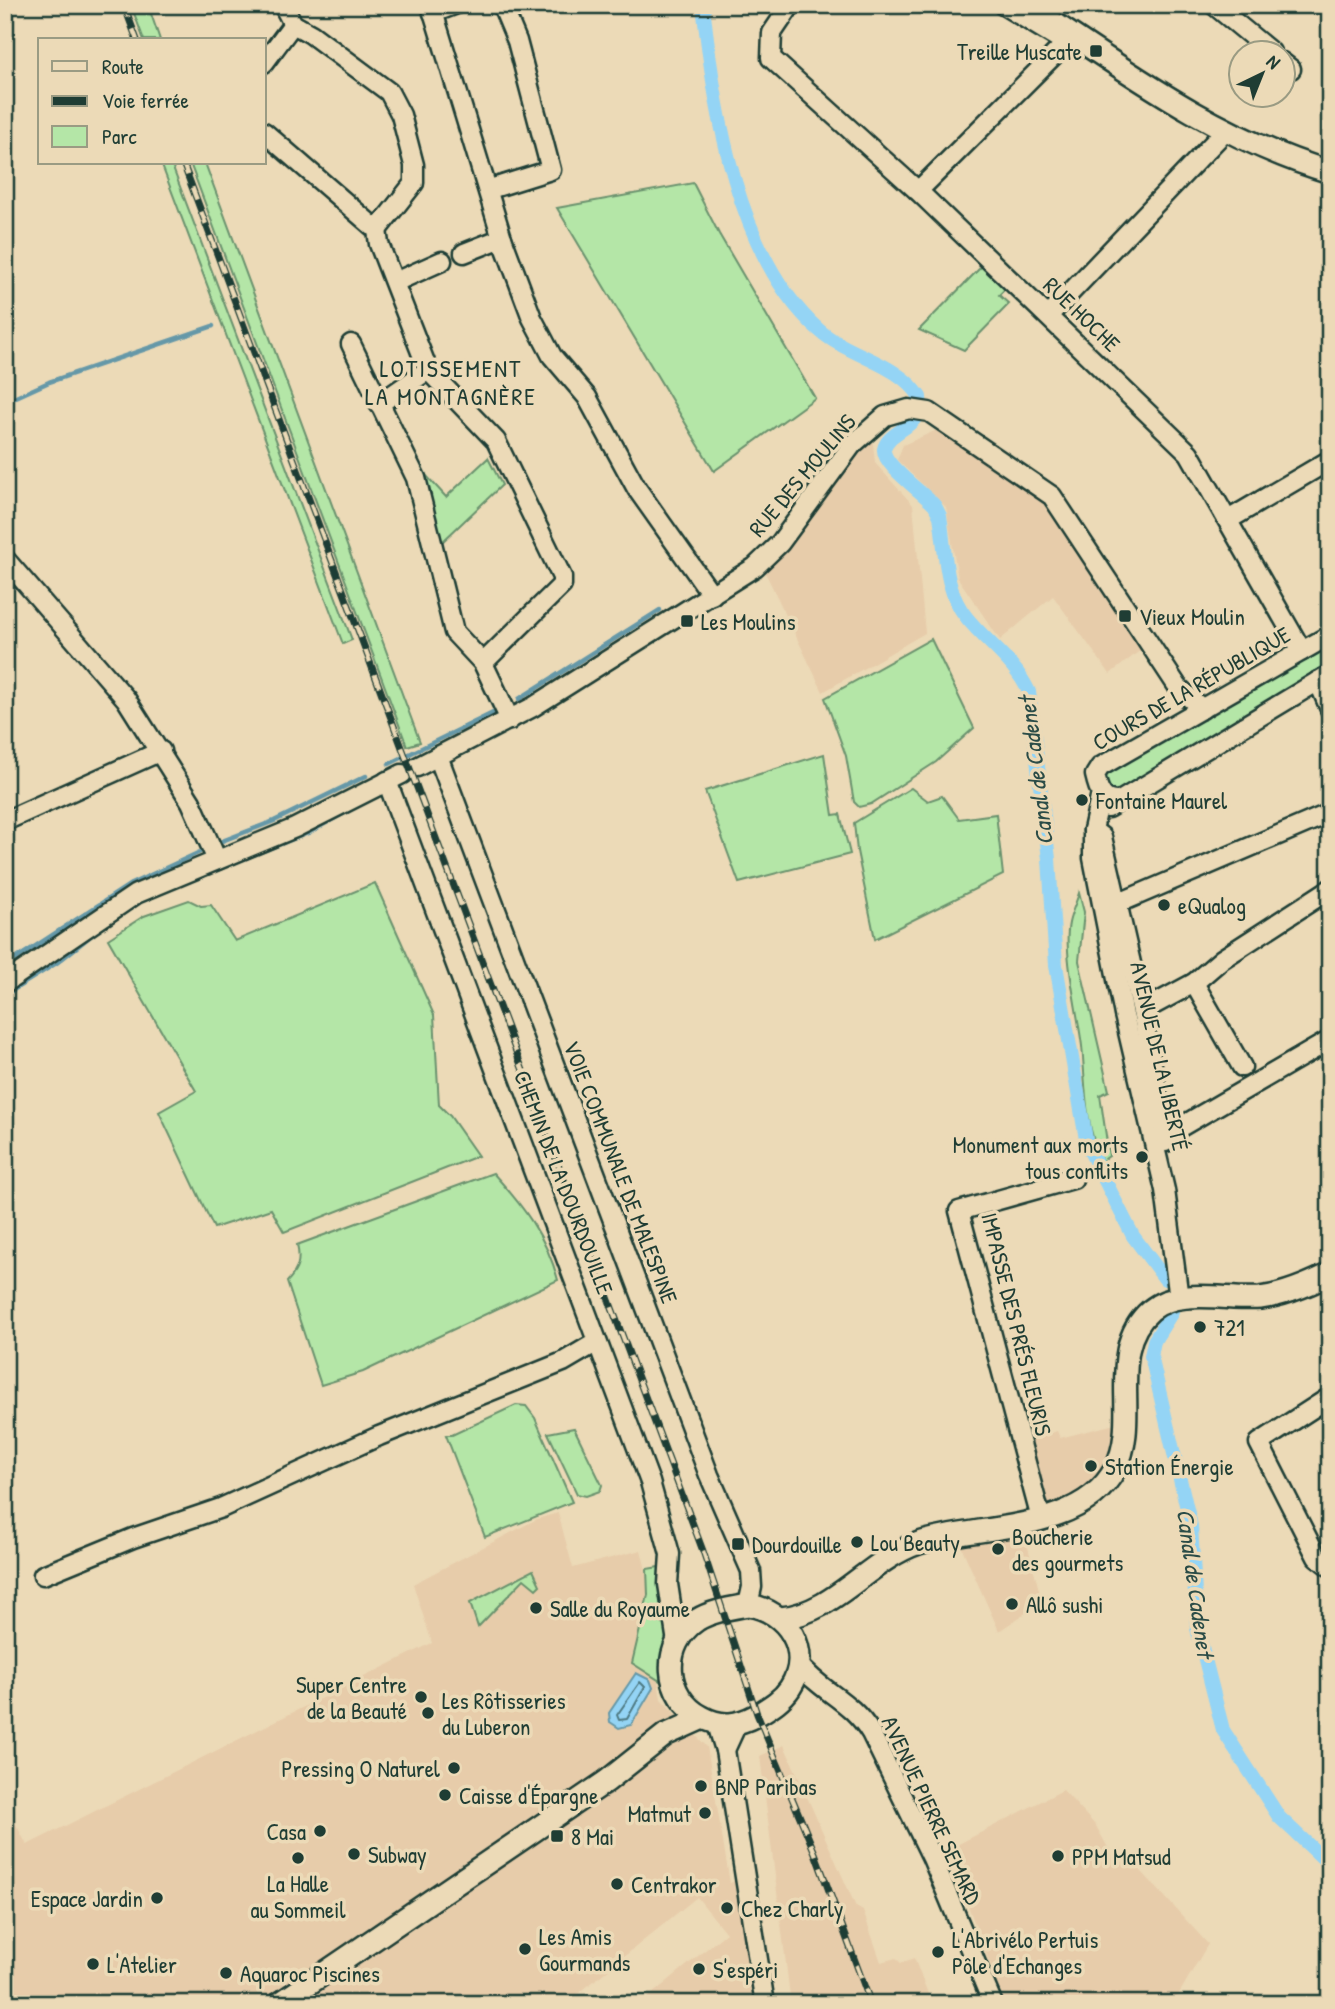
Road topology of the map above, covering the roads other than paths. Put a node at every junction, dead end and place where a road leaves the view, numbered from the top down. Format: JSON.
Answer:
{"nodes":[{"id":1,"x":283,"y":5,"type":"edge"},
{"id":2,"x":454,"y":5,"type":"edge"},
{"id":3,"x":502,"y":5,"type":"edge"},
{"id":4,"x":791,"y":5,"type":"edge"},
{"id":5,"x":1003,"y":5,"type":"edge"},
{"id":6,"x":1027,"y":5,"type":"edge"},
{"id":7,"x":1214,"y":5,"type":"edge"},
{"id":8,"x":432,"y":9,"type":"edge"},
{"id":9,"x":292,"y":24,"type":"junction"},
{"id":10,"x":1254,"y":38,"type":"edge"},
{"id":11,"x":1069,"y":39,"type":"junction"},
{"id":12,"x":266,"y":60,"type":"edge"},
{"id":13,"x":1225,"y":131,"type":"junction"},
{"id":14,"x":266,"y":134,"type":"edge"},
{"id":15,"x":1330,"y":172,"type":"edge"},
{"id":16,"x":490,"y":189,"type":"junction"},
{"id":17,"x":918,"y":191,"type":"junction"},
{"id":18,"x":377,"y":230,"type":"junction"},
{"id":19,"x":502,"y":238,"type":"junction"},
{"id":20,"x":464,"y":253,"type":"dead end"},
{"id":21,"x":442,"y":261,"type":"dead end"},
{"id":22,"x":395,"y":282,"type":"junction"},
{"id":23,"x":1048,"y":316,"type":"junction"},
{"id":24,"x":351,"y":344,"type":"dead end"},
{"id":25,"x":428,"y":370,"type":"junction"},
{"id":26,"x":379,"y":404,"type":"junction"},
{"id":27,"x":1330,"y":460,"type":"edge"},
{"id":28,"x":1228,"y":520,"type":"junction"},
{"id":29,"x":5,"y":559,"type":"edge"},
{"id":30,"x":712,"y":595,"type":"junction"},
{"id":31,"x":1330,"y":635,"type":"edge"},
{"id":32,"x":1302,"y":651,"type":"junction"},
{"id":33,"x":483,"y":663,"type":"junction"},
{"id":34,"x":1324,"y":678,"type":"edge"},
{"id":35,"x":1202,"y":709,"type":"junction"},
{"id":36,"x":1330,"y":709,"type":"edge"},
{"id":37,"x":510,"y":720,"type":"junction"},
{"id":38,"x":161,"y":751,"type":"junction"},
{"id":39,"x":438,"y":756,"type":"junction"},
{"id":40,"x":402,"y":774,"type":"junction"},
{"id":41,"x":1109,"y":797,"type":"junction"},
{"id":42,"x":1330,"y":813,"type":"edge"},
{"id":43,"x":5,"y":821,"type":"edge"},
{"id":44,"x":1093,"y":827,"type":"junction"},
{"id":45,"x":217,"y":860,"type":"junction"},
{"id":46,"x":1330,"y":889,"type":"edge"},
{"id":47,"x":1119,"y":903,"type":"junction"},
{"id":48,"x":5,"y":983,"type":"edge"},
{"id":49,"x":1194,"y":983,"type":"junction"},
{"id":50,"x":1142,"y":1011,"type":"junction"},
{"id":51,"x":1330,"y":1040,"type":"edge"},
{"id":52,"x":1242,"y":1067,"type":"dead end"},
{"id":53,"x":1165,"y":1136,"type":"junction"},
{"id":54,"x":1073,"y":1179,"type":"dead end"},
{"id":55,"x":1166,"y":1190,"type":"junction"},
{"id":56,"x":1330,"y":1274,"type":"edge"},
{"id":57,"x":1179,"y":1299,"type":"junction"},
{"id":58,"x":597,"y":1342,"type":"junction"},
{"id":59,"x":1330,"y":1397,"type":"edge"},
{"id":60,"x":1041,"y":1519,"type":"junction"},
{"id":61,"x":1330,"y":1567,"type":"edge"},
{"id":62,"x":43,"y":1575,"type":"dead end"},
{"id":63,"x":672,"y":1604,"type":"junction"},
{"id":64,"x":748,"y":1605,"type":"junction"},
{"id":65,"x":816,"y":1610,"type":"junction"},
{"id":66,"x":781,"y":1618,"type":"junction"},
{"id":67,"x":697,"y":1620,"type":"junction"},
{"id":68,"x":677,"y":1643,"type":"junction"},
{"id":69,"x":799,"y":1658,"type":"junction"},
{"id":70,"x":827,"y":1691,"type":"junction"},
{"id":71,"x":675,"y":1692,"type":"junction"},
{"id":72,"x":783,"y":1696,"type":"junction"},
{"id":73,"x":719,"y":1722,"type":"junction"},
{"id":74,"x":665,"y":1735,"type":"junction"},
{"id":75,"x":279,"y":2004,"type":"edge"},
{"id":76,"x":765,"y":2004,"type":"edge"},
{"id":77,"x":993,"y":2004,"type":"edge"}],
"edges":[{"from":1,"to":9,"type":"street"},
{"from":2,"to":8,"type":"street"},
{"from":3,"to":16,"type":"street"},
{"from":4,"to":17,"type":"street","name":"RUE HOCHE"},
{"from":5,"to":11,"type":"street"},
{"from":6,"to":11,"type":"main road"},
{"from":7,"to":10,"type":"street"},
{"from":8,"to":16,"type":"street"},
{"from":9,"to":12,"type":"street"},
{"from":9,"to":18,"type":"street"},
{"from":11,"to":13,"type":"main road"},
{"from":11,"to":17,"type":"street"},
{"from":13,"to":15,"type":"main road"},
{"from":13,"to":23,"type":"street"},
{"from":14,"to":18,"type":"street"},
{"from":16,"to":19,"type":"street"},
{"from":17,"to":23,"type":"street","name":"RUE HOCHE"},
{"from":18,"to":22,"type":"street"},
{"from":19,"to":20,"type":"street"},
{"from":19,"to":30,"type":"street"},
{"from":21,"to":22,"type":"street"},
{"from":22,"to":25,"type":"street"},
{"from":23,"to":28,"type":"street","name":"RUE HOCHE"},
{"from":24,"to":26,"type":"street"},
{"from":25,"to":26,"type":"street"},
{"from":25,"to":33,"type":"street"},
{"from":26,"to":33,"type":"street"},
{"from":27,"to":28,"type":"street"},
{"from":28,"to":32,"type":"street","name":"RUE HOCHE"},
{"from":29,"to":38,"type":"street"},
{"from":30,"to":35,"type":"street","name":"RUE DES MOULINS"},
{"from":30,"to":37,"type":"street","name":"RUE DES MOULINS"},
{"from":31,"to":32,"type":"street","name":"COURS DE LA RÉPUBLIQUE"},
{"from":32,"to":35,"type":"street","name":"COURS DE LA RÉPUBLIQUE"},
{"from":33,"to":37,"type":"street"},
{"from":34,"to":36,"type":"street"},
{"from":34,"to":41,"type":"street"},
{"from":35,"to":41,"type":"street","name":"COURS DE LA RÉPUBLIQUE"},
{"from":37,"to":39,"type":"street","name":"RUE DES MOULINS"},
{"from":38,"to":43,"type":"street"},
{"from":38,"to":45,"type":"street"},
{"from":39,"to":40,"type":"street","name":"RUE DES MOULINS"},
{"from":39,"to":64,"type":"street","name":"VOIE COMMUNALE DE MALESPINE"},
{"from":40,"to":45,"type":"street","name":"RUE DES MOULINS"},
{"from":40,"to":58,"type":"street","name":"CHEMIN DE LA DOURDOUILLE"},
{"from":41,"to":44,"type":"street"},
{"from":42,"to":47,"type":"street"},
{"from":44,"to":47,"type":"street"},
{"from":44,"to":55,"type":"street","name":"AVENUE DE LA LIBERTÉ"},
{"from":45,"to":48,"type":"street","name":"RUE DES MOULINS"},
{"from":46,"to":49,"type":"street"},
{"from":47,"to":50,"type":"street"},
{"from":49,"to":50,"type":"street"},
{"from":49,"to":52,"type":"street"},
{"from":50,"to":53,"type":"street"},
{"from":51,"to":53,"type":"street"},
{"from":53,"to":55,"type":"street"},
{"from":54,"to":60,"type":"street","name":"IMPASSE DES PRÉS FLEURIS"},
{"from":55,"to":57,"type":"street","name":"AVENUE DE LA LIBERTÉ"},
{"from":56,"to":57,"type":"main road"},
{"from":57,"to":60,"type":"main road"},
{"from":58,"to":62,"type":"street"},
{"from":58,"to":63,"type":"street","name":"CHEMIN DE LA DOURDOUILLE"},
{"from":59,"to":61,"type":"street"},
{"from":60,"to":65,"type":"main road"},
{"from":63,"to":67,"type":"street"},
{"from":63,"to":68,"type":"street","name":"CHEMIN DE LA DOURDOUILLE"},
{"from":64,"to":66,"type":"main road"},
{"from":64,"to":67,"type":"main road"},
{"from":65,"to":66,"type":"main road"},
{"from":65,"to":69,"type":"main road"},
{"from":66,"to":69,"type":"main road"},
{"from":67,"to":68,"type":"main road"},
{"from":68,"to":71,"type":"main road"},
{"from":69,"to":70,"type":"street","name":"AVENUE PIERRE SEMARD"},
{"from":69,"to":72,"type":"main road"},
{"from":70,"to":72,"type":"street"},
{"from":70,"to":77,"type":"street","name":"AVENUE PIERRE SEMARD"},
{"from":71,"to":73,"type":"main road"},
{"from":71,"to":74,"type":"main road"},
{"from":72,"to":73,"type":"main road"},
{"from":73,"to":74,"type":"main road"},
{"from":73,"to":76,"type":"street"},
{"from":74,"to":75,"type":"main road"}]}
